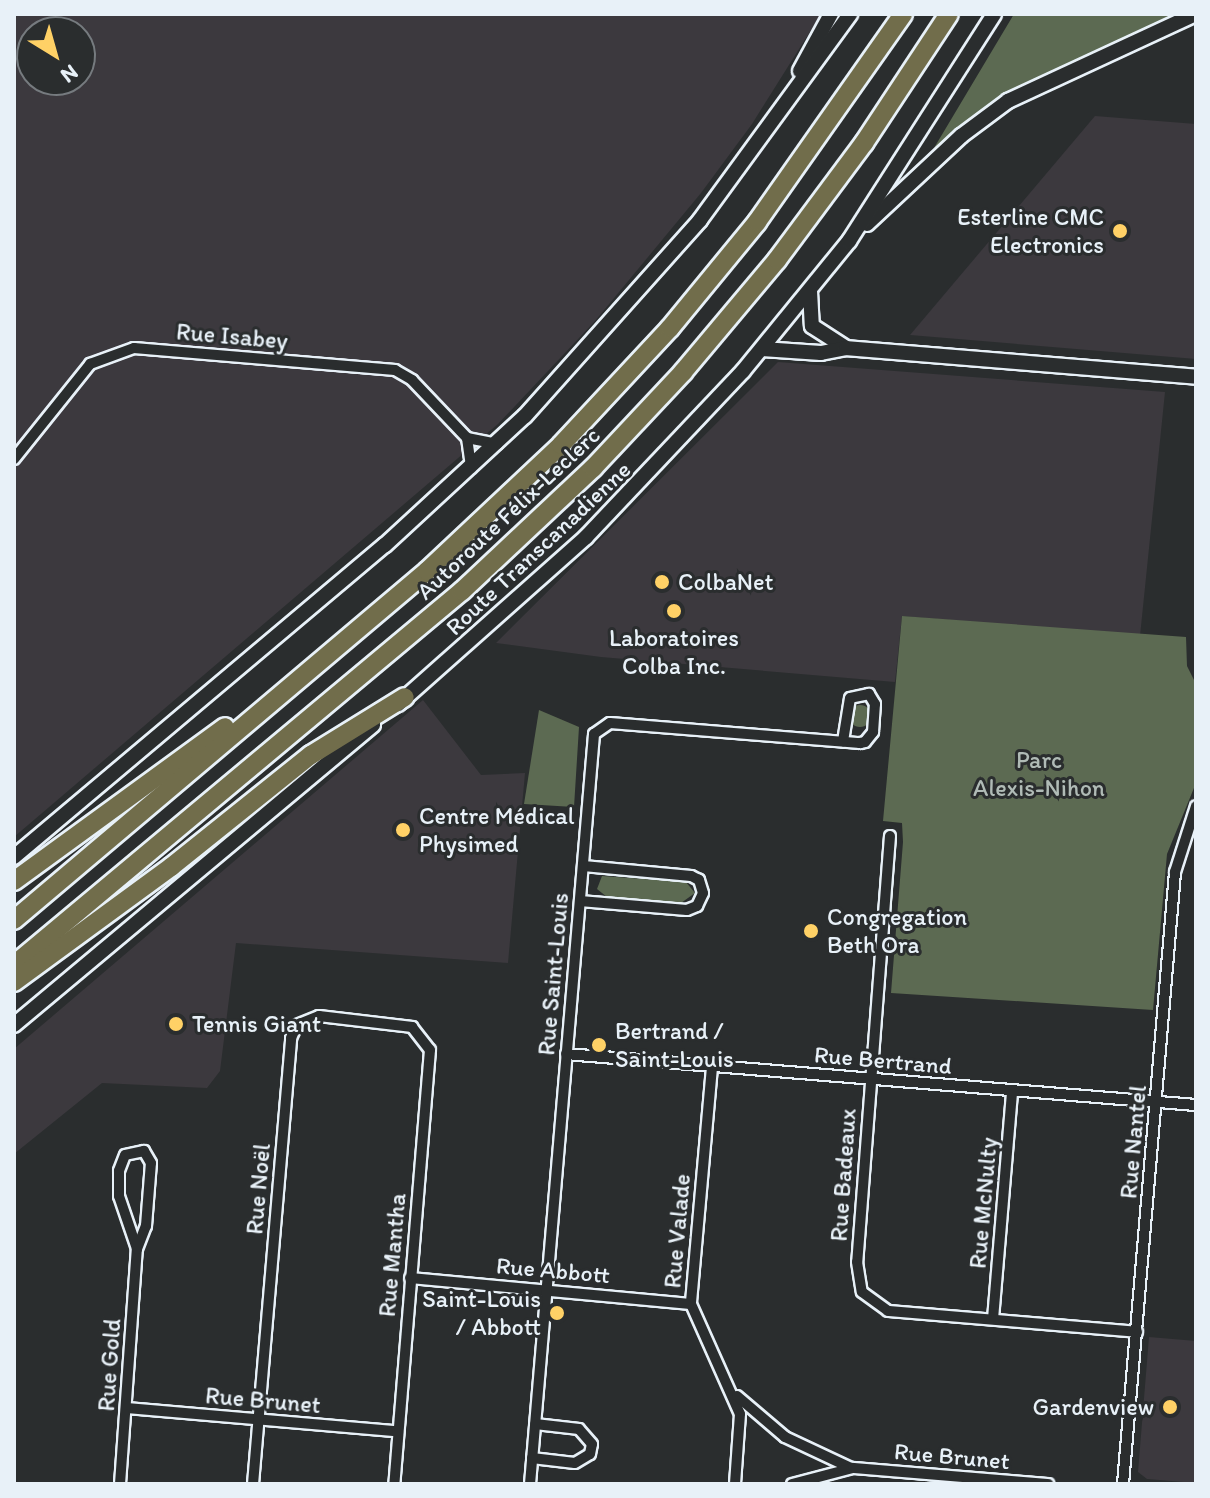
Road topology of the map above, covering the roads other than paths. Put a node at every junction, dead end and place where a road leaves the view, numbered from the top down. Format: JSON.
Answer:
{"nodes":[{"id":1,"x":831,"y":14,"type":"edge"},
{"id":2,"x":850,"y":14,"type":"edge"},
{"id":3,"x":903,"y":14,"type":"edge"},
{"id":4,"x":949,"y":14,"type":"edge"},
{"id":5,"x":994,"y":14,"type":"edge"},
{"id":6,"x":1195,"y":14,"type":"edge"},
{"id":7,"x":770,"y":128,"type":"junction"},
{"id":8,"x":849,"y":241,"type":"junction"},
{"id":9,"x":810,"y":291,"type":"junction"},
{"id":10,"x":846,"y":348,"type":"junction"},
{"id":11,"x":762,"y":349,"type":"junction"},
{"id":12,"x":1196,"y":377,"type":"edge"},
{"id":13,"x":467,"y":438,"type":"junction"},
{"id":14,"x":497,"y":444,"type":"junction"},
{"id":15,"x":14,"y":459,"type":"edge"},
{"id":16,"x":471,"y":469,"type":"junction"},
{"id":17,"x":335,"y":648,"type":"junction"},
{"id":18,"x":405,"y":697,"type":"junction"},
{"id":19,"x":843,"y":741,"type":"junction"},
{"id":20,"x":1196,"y":806,"type":"edge"},
{"id":21,"x":890,"y":836,"type":"dead end"},
{"id":22,"x":14,"y":857,"type":"edge"},
{"id":23,"x":583,"y":866,"type":"junction"},
{"id":24,"x":14,"y":881,"type":"edge"},
{"id":25,"x":580,"y":901,"type":"junction"},
{"id":26,"x":14,"y":920,"type":"edge"},
{"id":27,"x":14,"y":965,"type":"edge"},
{"id":28,"x":14,"y":982,"type":"edge"},
{"id":29,"x":14,"y":1025,"type":"edge"},
{"id":30,"x":420,"y":1032,"type":"joint"},
{"id":31,"x":566,"y":1054,"type":"junction"},
{"id":32,"x":712,"y":1067,"type":"junction"},
{"id":33,"x":870,"y":1079,"type":"junction"},
{"id":34,"x":1012,"y":1091,"type":"junction"},
{"id":35,"x":1156,"y":1102,"type":"junction"},
{"id":36,"x":1196,"y":1105,"type":"edge"},
{"id":37,"x":137,"y":1249,"type":"junction"},
{"id":38,"x":410,"y":1278,"type":"junction"},
{"id":39,"x":548,"y":1289,"type":"junction"},
{"id":40,"x":691,"y":1304,"type":"junction"},
{"id":41,"x":993,"y":1319,"type":"junction"},
{"id":42,"x":1137,"y":1332,"type":"junction"},
{"id":43,"x":734,"y":1394,"type":"junction"},
{"id":44,"x":126,"y":1408,"type":"junction"},
{"id":45,"x":259,"y":1419,"type":"junction"},
{"id":46,"x":535,"y":1424,"type":"junction"},
{"id":47,"x":397,"y":1431,"type":"junction"},
{"id":48,"x":532,"y":1458,"type":"junction"},
{"id":49,"x":853,"y":1468,"type":"junction"},
{"id":50,"x":120,"y":1484,"type":"edge"},
{"id":51,"x":253,"y":1484,"type":"edge"},
{"id":52,"x":394,"y":1484,"type":"edge"},
{"id":53,"x":530,"y":1484,"type":"edge"},
{"id":54,"x":735,"y":1484,"type":"edge"},
{"id":55,"x":792,"y":1484,"type":"edge"},
{"id":56,"x":1048,"y":1484,"type":"edge"},
{"id":57,"x":1123,"y":1484,"type":"edge"}],
"edges":[{"from":1,"to":7,"type":"main road"},
{"from":2,"to":7,"type":"main road"},
{"from":3,"to":17,"type":"highway","name":"Autoroute Félix-Leclerc"},
{"from":4,"to":27,"type":"highway","name":"Autoroute Félix-Leclerc"},
{"from":5,"to":8,"type":"main road","name":"Route Transcanadienne"},
{"from":6,"to":8,"type":"main road"},
{"from":7,"to":14,"type":"main road"},
{"from":8,"to":9,"type":"main road","name":"Route Transcanadienne"},
{"from":9,"to":10,"type":"main road"},
{"from":9,"to":11,"type":"main road","name":"Route Transcanadienne"},
{"from":10,"to":11,"type":"main road"},
{"from":10,"to":12,"type":"main road"},
{"from":11,"to":18,"type":"main road","name":"Route Transcanadienne"},
{"from":13,"to":14,"type":"street"},
{"from":13,"to":15,"type":"street","name":"Rue Isabey"},
{"from":13,"to":16,"type":"street"},
{"from":14,"to":16,"type":"main road"},
{"from":16,"to":22,"type":"main road"},
{"from":17,"to":24,"type":"highway"},
{"from":17,"to":26,"type":"highway","name":"Autoroute Félix-Leclerc"},
{"from":18,"to":28,"type":"highway"},
{"from":18,"to":29,"type":"main road","name":"Route Transcanadienne"},
{"from":19,"to":19,"type":"street"},
{"from":19,"to":23,"type":"street","name":"Rue Saint-Louis"},
{"from":20,"to":35,"type":"street","name":"Rue Nantel"},
{"from":21,"to":33,"type":"street","name":"Rue Badeaux"},
{"from":23,"to":25,"type":"street","name":"Rue Saint-Louis"},
{"from":23,"to":25,"type":"street"},
{"from":25,"to":31,"type":"street","name":"Rue Saint-Louis"},
{"from":30,"to":38,"type":"street","name":"Rue Mantha"},
{"from":30,"to":45,"type":"street","name":"Rue Noël"},
{"from":31,"to":32,"type":"street","name":"Rue Bertrand"},
{"from":31,"to":39,"type":"street","name":"Rue Saint-Louis"},
{"from":32,"to":33,"type":"street","name":"Rue Bertrand"},
{"from":32,"to":40,"type":"street","name":"Rue Valade"},
{"from":33,"to":34,"type":"street","name":"Rue Bertrand"},
{"from":33,"to":41,"type":"street","name":"Rue Badeaux"},
{"from":34,"to":35,"type":"street","name":"Rue Bertrand"},
{"from":34,"to":41,"type":"street","name":"Rue McNulty"},
{"from":35,"to":36,"type":"street","name":"Rue Bertrand"},
{"from":35,"to":42,"type":"street","name":"Rue Nantel"},
{"from":37,"to":37,"type":"street","name":"Rue Gold"},
{"from":37,"to":44,"type":"street","name":"Rue Gold"},
{"from":38,"to":39,"type":"street","name":"Rue Abbott"},
{"from":38,"to":47,"type":"street","name":"Rue Mantha"},
{"from":39,"to":40,"type":"street","name":"Rue Abbott"},
{"from":39,"to":46,"type":"street","name":"Rue Saint-Louis"},
{"from":40,"to":43,"type":"street","name":"Rue Valade"},
{"from":41,"to":42,"type":"street"},
{"from":42,"to":57,"type":"street","name":"Rue Nantel"},
{"from":43,"to":49,"type":"street","name":"Rue Brunet"},
{"from":43,"to":54,"type":"street","name":"Rue Valade"},
{"from":44,"to":45,"type":"street","name":"Rue Brunet"},
{"from":44,"to":50,"type":"street","name":"Rue Gold"},
{"from":45,"to":47,"type":"street","name":"Rue Brunet"},
{"from":45,"to":51,"type":"street","name":"Rue Noël"},
{"from":46,"to":48,"type":"street","name":"Rue Saint-Louis"},
{"from":46,"to":48,"type":"street"},
{"from":47,"to":52,"type":"street","name":"Rue Mantha"},
{"from":48,"to":53,"type":"street","name":"Rue Saint-Louis"},
{"from":49,"to":55,"type":"street","name":"Rue Brunet"},
{"from":49,"to":56,"type":"street","name":"Rue Brunet"}]}
